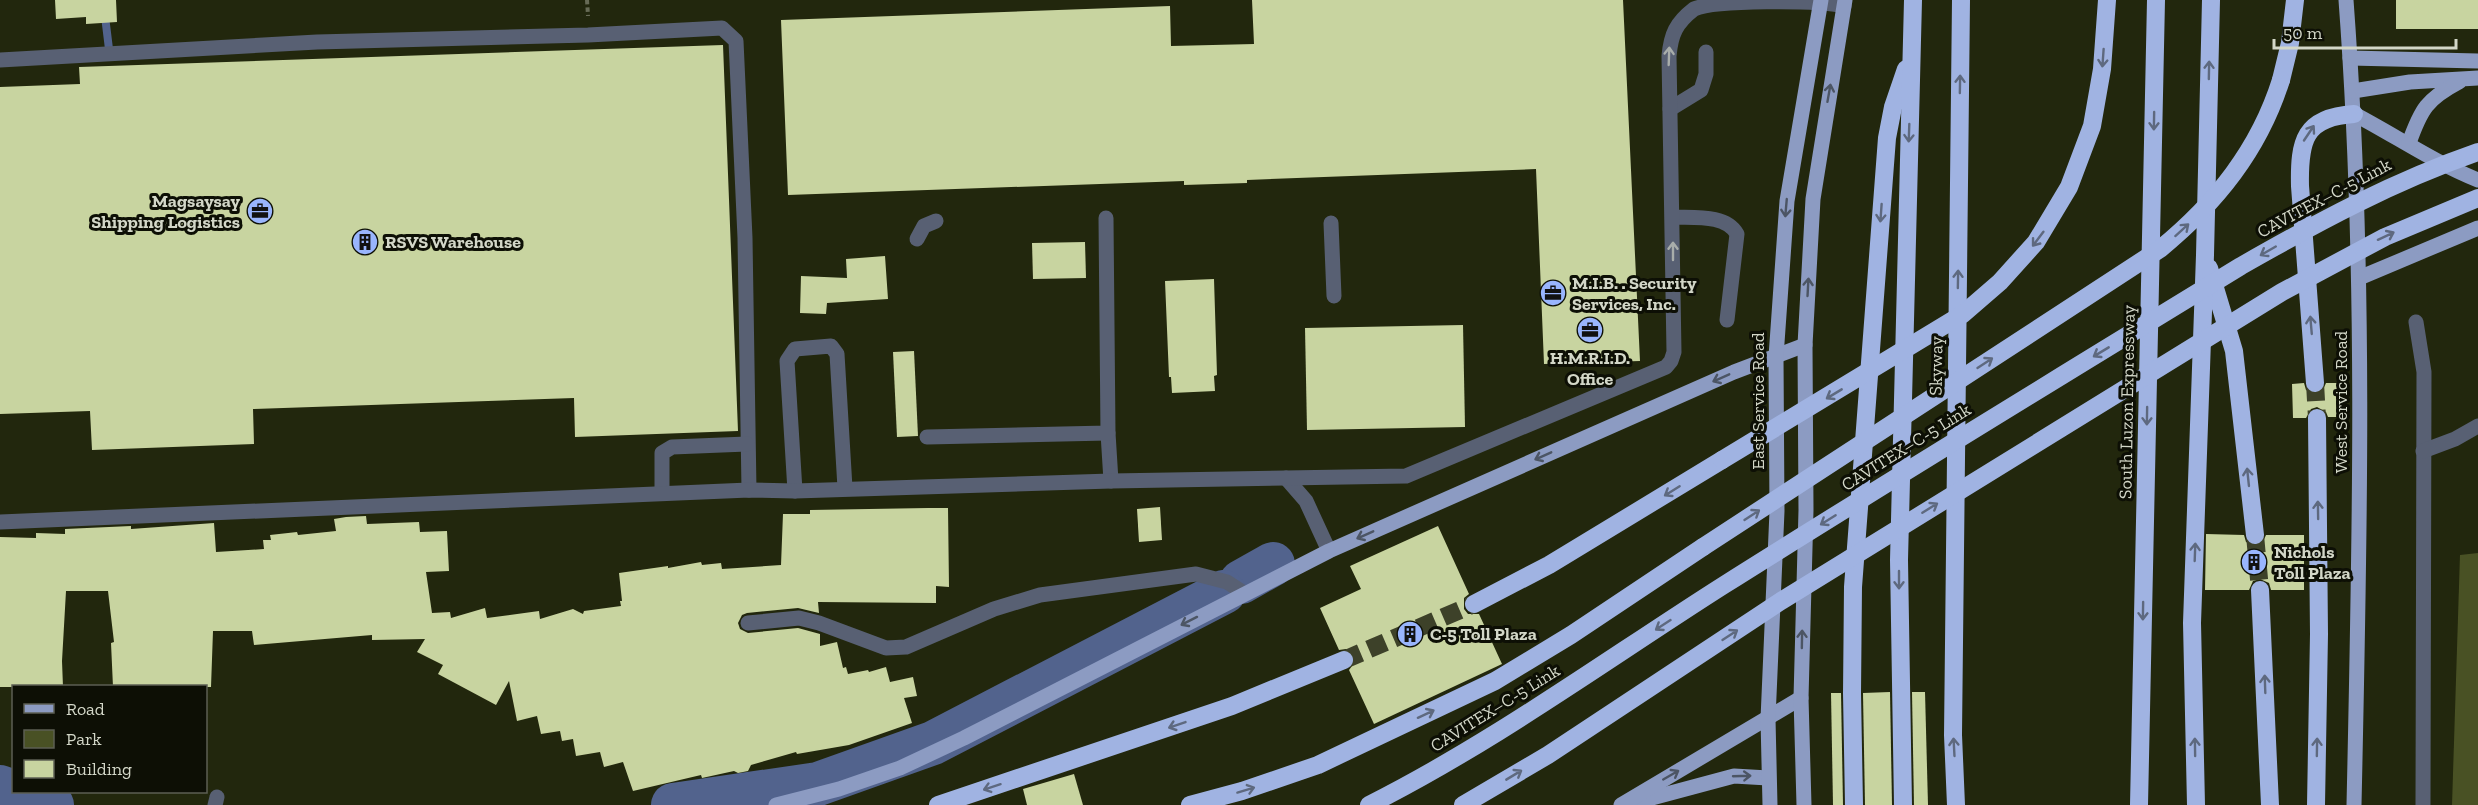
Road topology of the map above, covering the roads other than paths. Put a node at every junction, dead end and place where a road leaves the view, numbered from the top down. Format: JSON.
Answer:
{"nodes":[{"id":1,"x":1820,"y":0,"type":"edge"},
{"id":2,"x":1913,"y":0,"type":"edge"},
{"id":3,"x":1961,"y":0,"type":"edge"},
{"id":4,"x":2107,"y":0,"type":"edge"},
{"id":5,"x":2157,"y":0,"type":"edge"},
{"id":6,"x":2211,"y":0,"type":"edge"},
{"id":7,"x":2295,"y":0,"type":"edge"},
{"id":8,"x":2346,"y":0,"type":"edge"},
{"id":9,"x":1845,"y":3,"type":"edge"},
{"id":10,"x":1706,"y":52,"type":"dead end"},
{"id":11,"x":1911,"y":54,"type":"junction"},
{"id":12,"x":2350,"y":58,"type":"junction"},
{"id":13,"x":0,"y":60,"type":"edge"},
{"id":14,"x":2478,"y":61,"type":"edge"},
{"id":15,"x":2478,"y":78,"type":"edge"},
{"id":16,"x":2462,"y":81,"type":"junction"},
{"id":17,"x":2353,"y":91,"type":"junction"},
{"id":18,"x":1670,"y":109,"type":"junction"},
{"id":19,"x":2355,"y":114,"type":"junction"},
{"id":20,"x":2409,"y":143,"type":"junction"},
{"id":21,"x":2478,"y":152,"type":"edge"},
{"id":22,"x":2478,"y":180,"type":"edge"},
{"id":23,"x":2478,"y":198,"type":"edge"},
{"id":24,"x":1673,"y":217,"type":"junction"},
{"id":25,"x":1106,"y":218,"type":"dead end"},
{"id":26,"x":936,"y":221,"type":"dead end"},
{"id":27,"x":1331,"y":223,"type":"dead end"},
{"id":28,"x":2478,"y":228,"type":"edge"},
{"id":29,"x":917,"y":239,"type":"dead end"},
{"id":30,"x":2205,"y":255,"type":"junction"},
{"id":31,"x":2359,"y":278,"type":"junction"},
{"id":32,"x":1334,"y":296,"type":"dead end"},
{"id":33,"x":1727,"y":320,"type":"dead end"},
{"id":34,"x":2416,"y":322,"type":"dead end"},
{"id":35,"x":1805,"y":345,"type":"junction"},
{"id":36,"x":1776,"y":357,"type":"junction"},
{"id":37,"x":2315,"y":383,"type":"tunnel mouth"},
{"id":38,"x":2317,"y":418,"type":"tunnel mouth"},
{"id":39,"x":2478,"y":426,"type":"edge"},
{"id":40,"x":1108,"y":433,"type":"junction"},
{"id":41,"x":927,"y":436,"type":"dead end"},
{"id":42,"x":747,"y":444,"type":"junction"},
{"id":43,"x":2422,"y":451,"type":"junction"},
{"id":44,"x":1286,"y":478,"type":"junction"},
{"id":45,"x":1111,"y":481,"type":"junction"},
{"id":46,"x":845,"y":488,"type":"junction"},
{"id":47,"x":749,"y":490,"type":"junction"},
{"id":48,"x":795,"y":491,"type":"junction"},
{"id":49,"x":662,"y":493,"type":"junction"},
{"id":50,"x":0,"y":522,"type":"edge"},
{"id":51,"x":2255,"y":535,"type":"tunnel mouth"},
{"id":52,"x":1329,"y":552,"type":"junction"},
{"id":53,"x":2260,"y":590,"type":"tunnel mouth"},
{"id":54,"x":1244,"y":593,"type":"junction"},
{"id":55,"x":1474,"y":604,"type":"tunnel mouth"},
{"id":56,"x":748,"y":623,"type":"dead end"},
{"id":57,"x":1344,"y":660,"type":"tunnel mouth"},
{"id":58,"x":1801,"y":698,"type":"junction"},
{"id":59,"x":1768,"y":719,"type":"junction"},
{"id":60,"x":1768,"y":778,"type":"junction"},
{"id":61,"x":776,"y":805,"type":"edge"},
{"id":62,"x":938,"y":805,"type":"edge"},
{"id":63,"x":1190,"y":805,"type":"edge"},
{"id":64,"x":1369,"y":805,"type":"edge"},
{"id":65,"x":1463,"y":805,"type":"edge"},
{"id":66,"x":1623,"y":805,"type":"edge"},
{"id":67,"x":1770,"y":805,"type":"edge"},
{"id":68,"x":1804,"y":805,"type":"edge"},
{"id":69,"x":1854,"y":805,"type":"edge"},
{"id":70,"x":1903,"y":805,"type":"edge"},
{"id":71,"x":1956,"y":805,"type":"edge"},
{"id":72,"x":2139,"y":805,"type":"edge"},
{"id":73,"x":2196,"y":805,"type":"edge"},
{"id":74,"x":2270,"y":805,"type":"edge"},
{"id":75,"x":2316,"y":805,"type":"edge"},
{"id":76,"x":2354,"y":805,"type":"edge"},
{"id":77,"x":2423,"y":805,"type":"edge"}],
"edges":[{"from":1,"to":9,"type":"street"},
{"from":18,"to":1,"type":"street","one_way":true},
{"from":1,"to":36,"type":"main road","name":"East Service Road","one_way":true},
{"from":2,"to":11,"type":"highway","name":"Skyway"},
{"from":71,"to":3,"type":"highway","name":"Skyway","one_way":true},
{"from":4,"to":55,"type":"highway","one_way":true,"bridge":true},
{"from":5,"to":72,"type":"highway","name":"South Luzon Expressway","one_way":true},
{"from":30,"to":6,"type":"highway","one_way":true},
{"from":63,"to":7,"type":"highway","one_way":true,"bridge":true},
{"from":8,"to":12,"type":"main road","name":"West Service Road"},
{"from":35,"to":9,"type":"main road","one_way":true},
{"from":10,"to":18,"type":"street"},
{"from":11,"to":69,"type":"highway","name":"Skyway","one_way":true},
{"from":11,"to":70,"type":"highway","name":"Skyway","one_way":true},
{"from":12,"to":14,"type":"main road"},
{"from":12,"to":17,"type":"main road","name":"West Service Road"},
{"from":13,"to":42,"type":"street"},
{"from":15,"to":16,"type":"main road"},
{"from":16,"to":17,"type":"main road"},
{"from":16,"to":20,"type":"main road"},
{"from":17,"to":19,"type":"main road","name":"West Service Road"},
{"from":18,"to":24,"type":"street"},
{"from":19,"to":20,"type":"main road"},
{"from":19,"to":31,"type":"main road","name":"West Service Road"},
{"from":37,"to":19,"type":"highway","one_way":true},
{"from":20,"to":22,"type":"main road"},
{"from":21,"to":64,"type":"highway","name":"CAVITEX–C-5 Link","one_way":true,"bridge":true},
{"from":65,"to":23,"type":"highway","one_way":true,"bridge":true},
{"from":24,"to":33,"type":"street"},
{"from":44,"to":24,"type":"street","one_way":true},
{"from":25,"to":40,"type":"street"},
{"from":26,"to":29,"type":"street"},
{"from":27,"to":32,"type":"street"},
{"from":28,"to":31,"type":"main road"},
{"from":51,"to":30,"type":"highway","one_way":true},
{"from":73,"to":30,"type":"highway","one_way":true},
{"from":31,"to":76,"type":"main road","name":"West Service Road"},
{"from":34,"to":43,"type":"street"},
{"from":35,"to":36,"type":"main road"},
{"from":58,"to":35,"type":"main road","one_way":true},
{"from":36,"to":52,"type":"main road","one_way":true},
{"from":36,"to":59,"type":"main road","name":"East Service Road"},
{"from":75,"to":38,"type":"highway","one_way":true},
{"from":39,"to":43,"type":"street"},
{"from":40,"to":41,"type":"street"},
{"from":40,"to":45,"type":"street"},
{"from":42,"to":47,"type":"street"},
{"from":42,"to":49,"type":"street"},
{"from":43,"to":77,"type":"street"},
{"from":44,"to":45,"type":"street"},
{"from":44,"to":52,"type":"street"},
{"from":45,"to":46,"type":"street"},
{"from":46,"to":48,"type":"street"},
{"from":46,"to":48,"type":"street"},
{"from":47,"to":48,"type":"street"},
{"from":47,"to":49,"type":"street"},
{"from":49,"to":50,"type":"street"},
{"from":52,"to":54,"type":"main road"},
{"from":74,"to":53,"type":"highway","one_way":true},
{"from":54,"to":56,"type":"street"},
{"from":54,"to":61,"type":"main road","one_way":true},
{"from":57,"to":62,"type":"highway","one_way":true},
{"from":58,"to":59,"type":"main road"},
{"from":58,"to":68,"type":"main road"},
{"from":59,"to":60,"type":"main road","name":"East Service Road"},
{"from":66,"to":59,"type":"main road","one_way":true},
{"from":66,"to":60,"type":"main road","one_way":true},
{"from":60,"to":67,"type":"main road","name":"East Service Road"}]}
